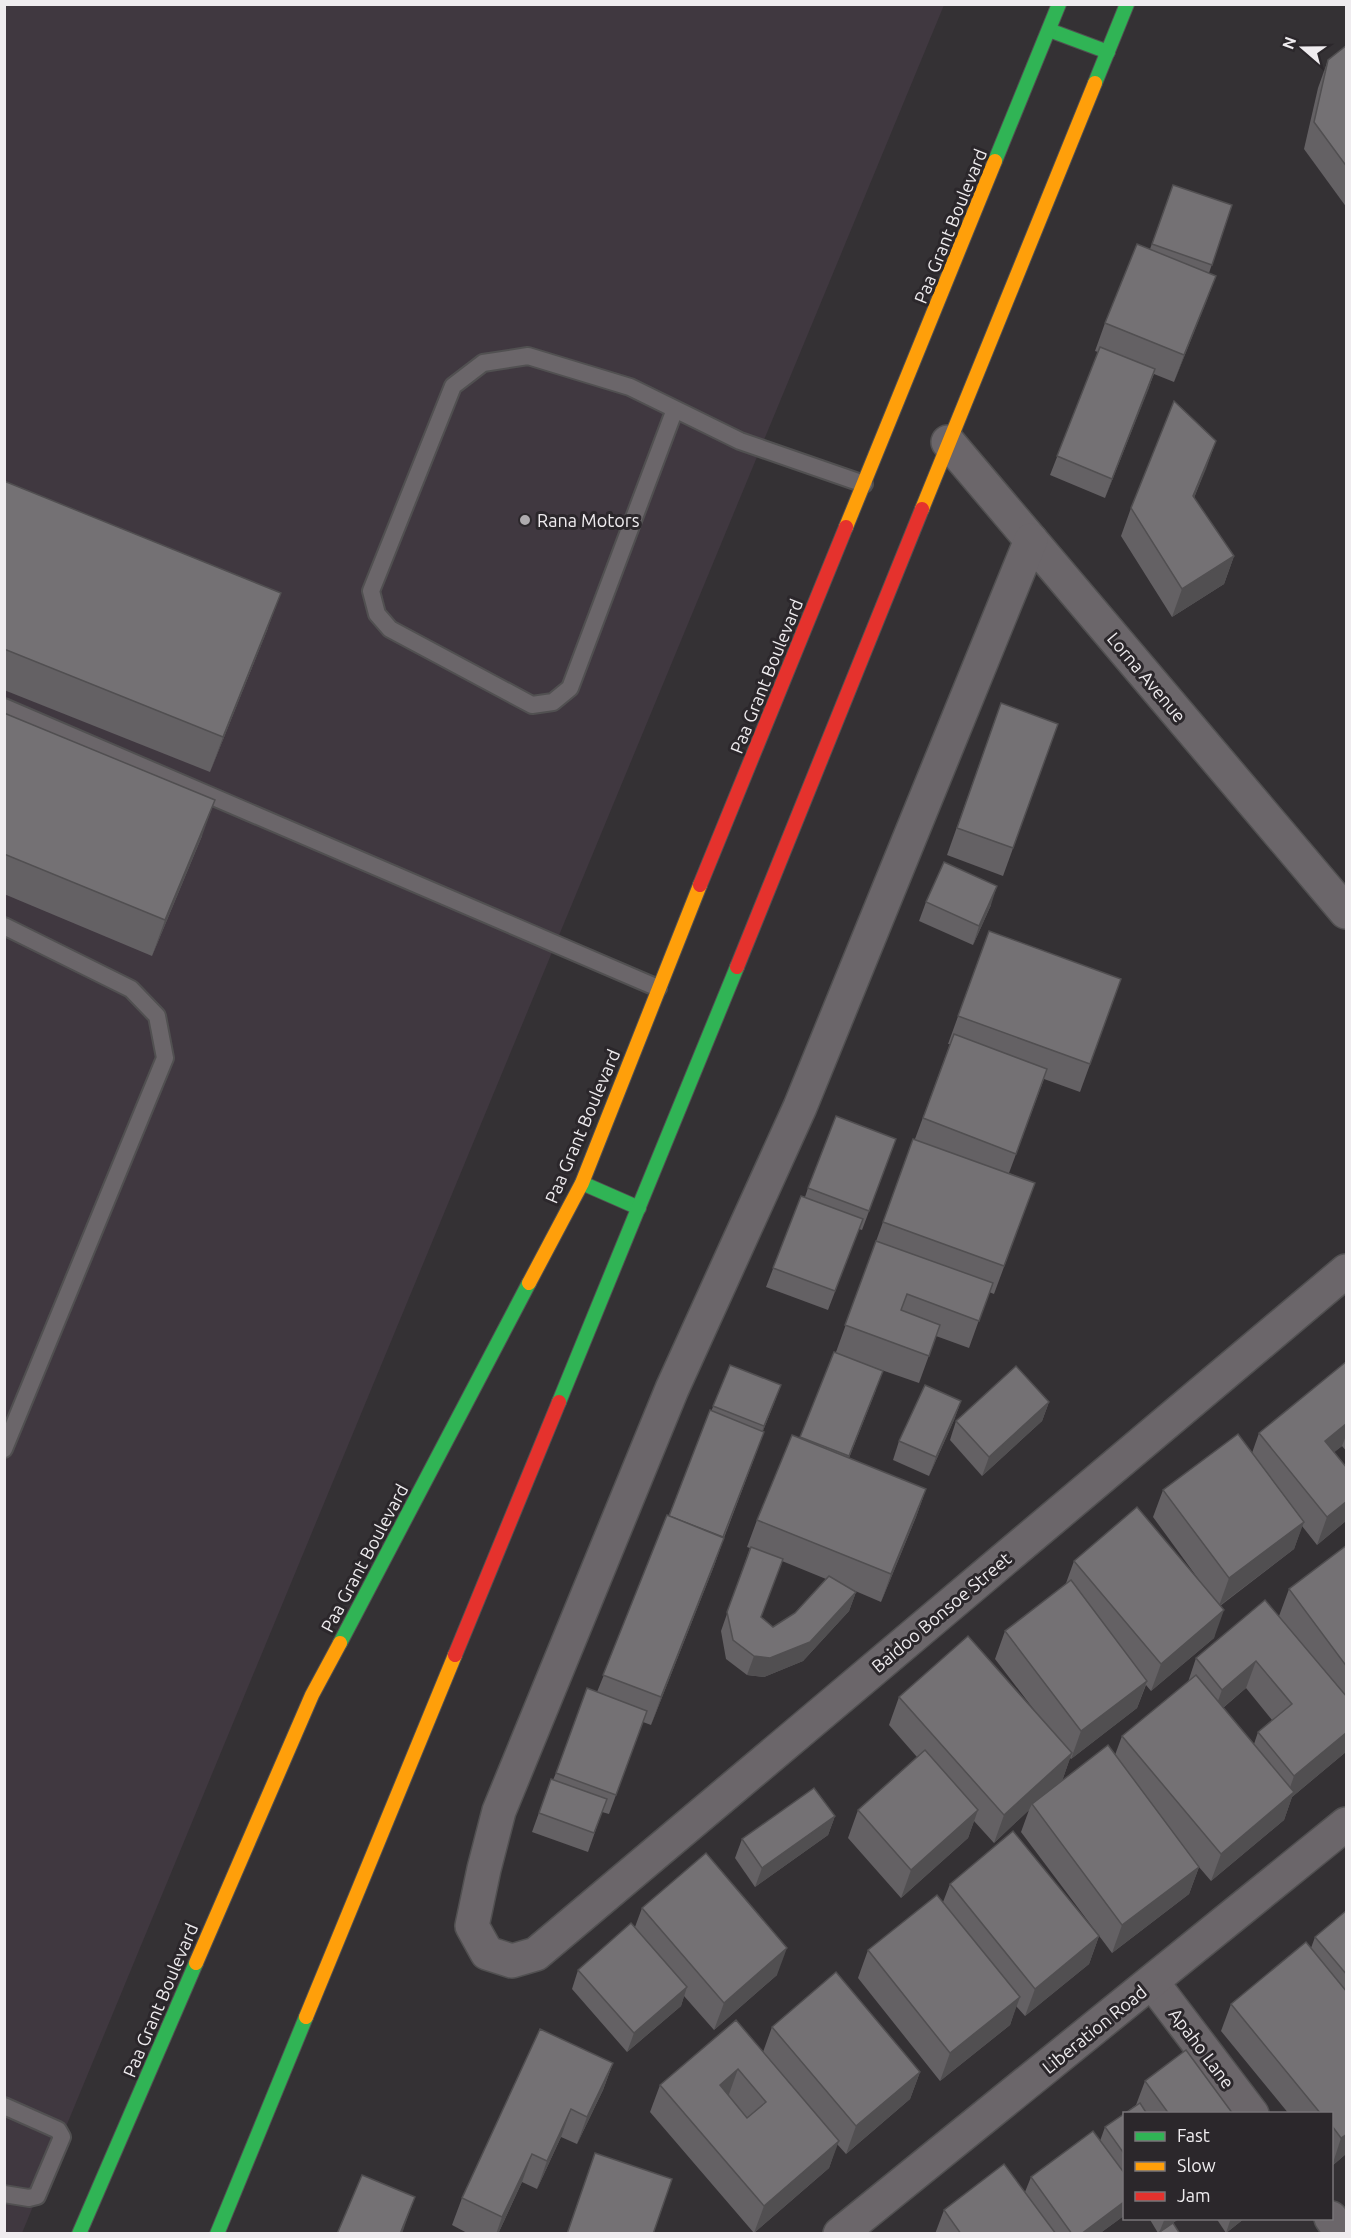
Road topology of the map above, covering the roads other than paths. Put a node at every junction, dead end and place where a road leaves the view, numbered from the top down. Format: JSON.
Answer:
{"nodes":[{"id":1,"x":1059,"y":4,"type":"edge"},
{"id":2,"x":1127,"y":4,"type":"edge"},
{"id":3,"x":1049,"y":30,"type":"junction"},
{"id":4,"x":1108,"y":52,"type":"junction"},
{"id":5,"x":675,"y":409,"type":"junction"},
{"id":6,"x":948,"y":442,"type":"junction"},
{"id":7,"x":864,"y":484,"type":"junction"},
{"id":8,"x":1031,"y":540,"type":"junction"},
{"id":9,"x":4,"y":707,"type":"edge"},
{"id":10,"x":1347,"y":912,"type":"edge"},
{"id":11,"x":4,"y":926,"type":"edge"},
{"id":12,"x":658,"y":988,"type":"junction"},
{"id":13,"x":582,"y":1183,"type":"junction"},
{"id":14,"x":639,"y":1208,"type":"junction"},
{"id":15,"x":1347,"y":1271,"type":"edge"},
{"id":16,"x":4,"y":1449,"type":"edge"},
{"id":17,"x":1347,"y":1824,"type":"edge"},
{"id":18,"x":1152,"y":1982,"type":"junction"},
{"id":19,"x":4,"y":2106,"type":"edge"},
{"id":20,"x":1250,"y":2112,"type":"edge"},
{"id":21,"x":4,"y":2194,"type":"edge"},
{"id":22,"x":1332,"y":2220,"type":"edge"},
{"id":23,"x":79,"y":2234,"type":"edge"},
{"id":24,"x":218,"y":2234,"type":"edge"},
{"id":25,"x":840,"y":2234,"type":"edge"},
{"id":26,"x":1342,"y":2234,"type":"edge"}],
"edges":[{"from":1,"to":3,"type":"main road","name":"Paa Grant Boulevard"},
{"from":2,"to":4,"type":"main road"},
{"from":3,"to":4,"type":"main road"},
{"from":3,"to":7,"type":"main road","name":"Paa Grant Boulevard"},
{"from":4,"to":6,"type":"main road"},
{"from":5,"to":5,"type":"lane"},
{"from":5,"to":7,"type":"lane"},
{"from":6,"to":8,"type":"street","name":"Lorna Avenue"},
{"from":6,"to":14,"type":"main road"},
{"from":7,"to":12,"type":"main road","name":"Paa Grant Boulevard"},
{"from":8,"to":10,"type":"street","name":"Lorna Avenue"},
{"from":8,"to":15,"type":"street","name":"Baidoo Bonsoe Street"},
{"from":9,"to":12,"type":"lane"},
{"from":11,"to":16,"type":"lane"},
{"from":12,"to":13,"type":"main road","name":"Paa Grant Boulevard"},
{"from":13,"to":14,"type":"main road"},
{"from":13,"to":23,"type":"main road","name":"Paa Grant Boulevard"},
{"from":14,"to":24,"type":"main road"},
{"from":17,"to":18,"type":"street","name":"Liberation Road"},
{"from":18,"to":20,"type":"street","name":"Apaho Lane"},
{"from":18,"to":25,"type":"street","name":"Liberation Road"},
{"from":19,"to":21,"type":"lane"},
{"from":22,"to":26,"type":"street"}]}
